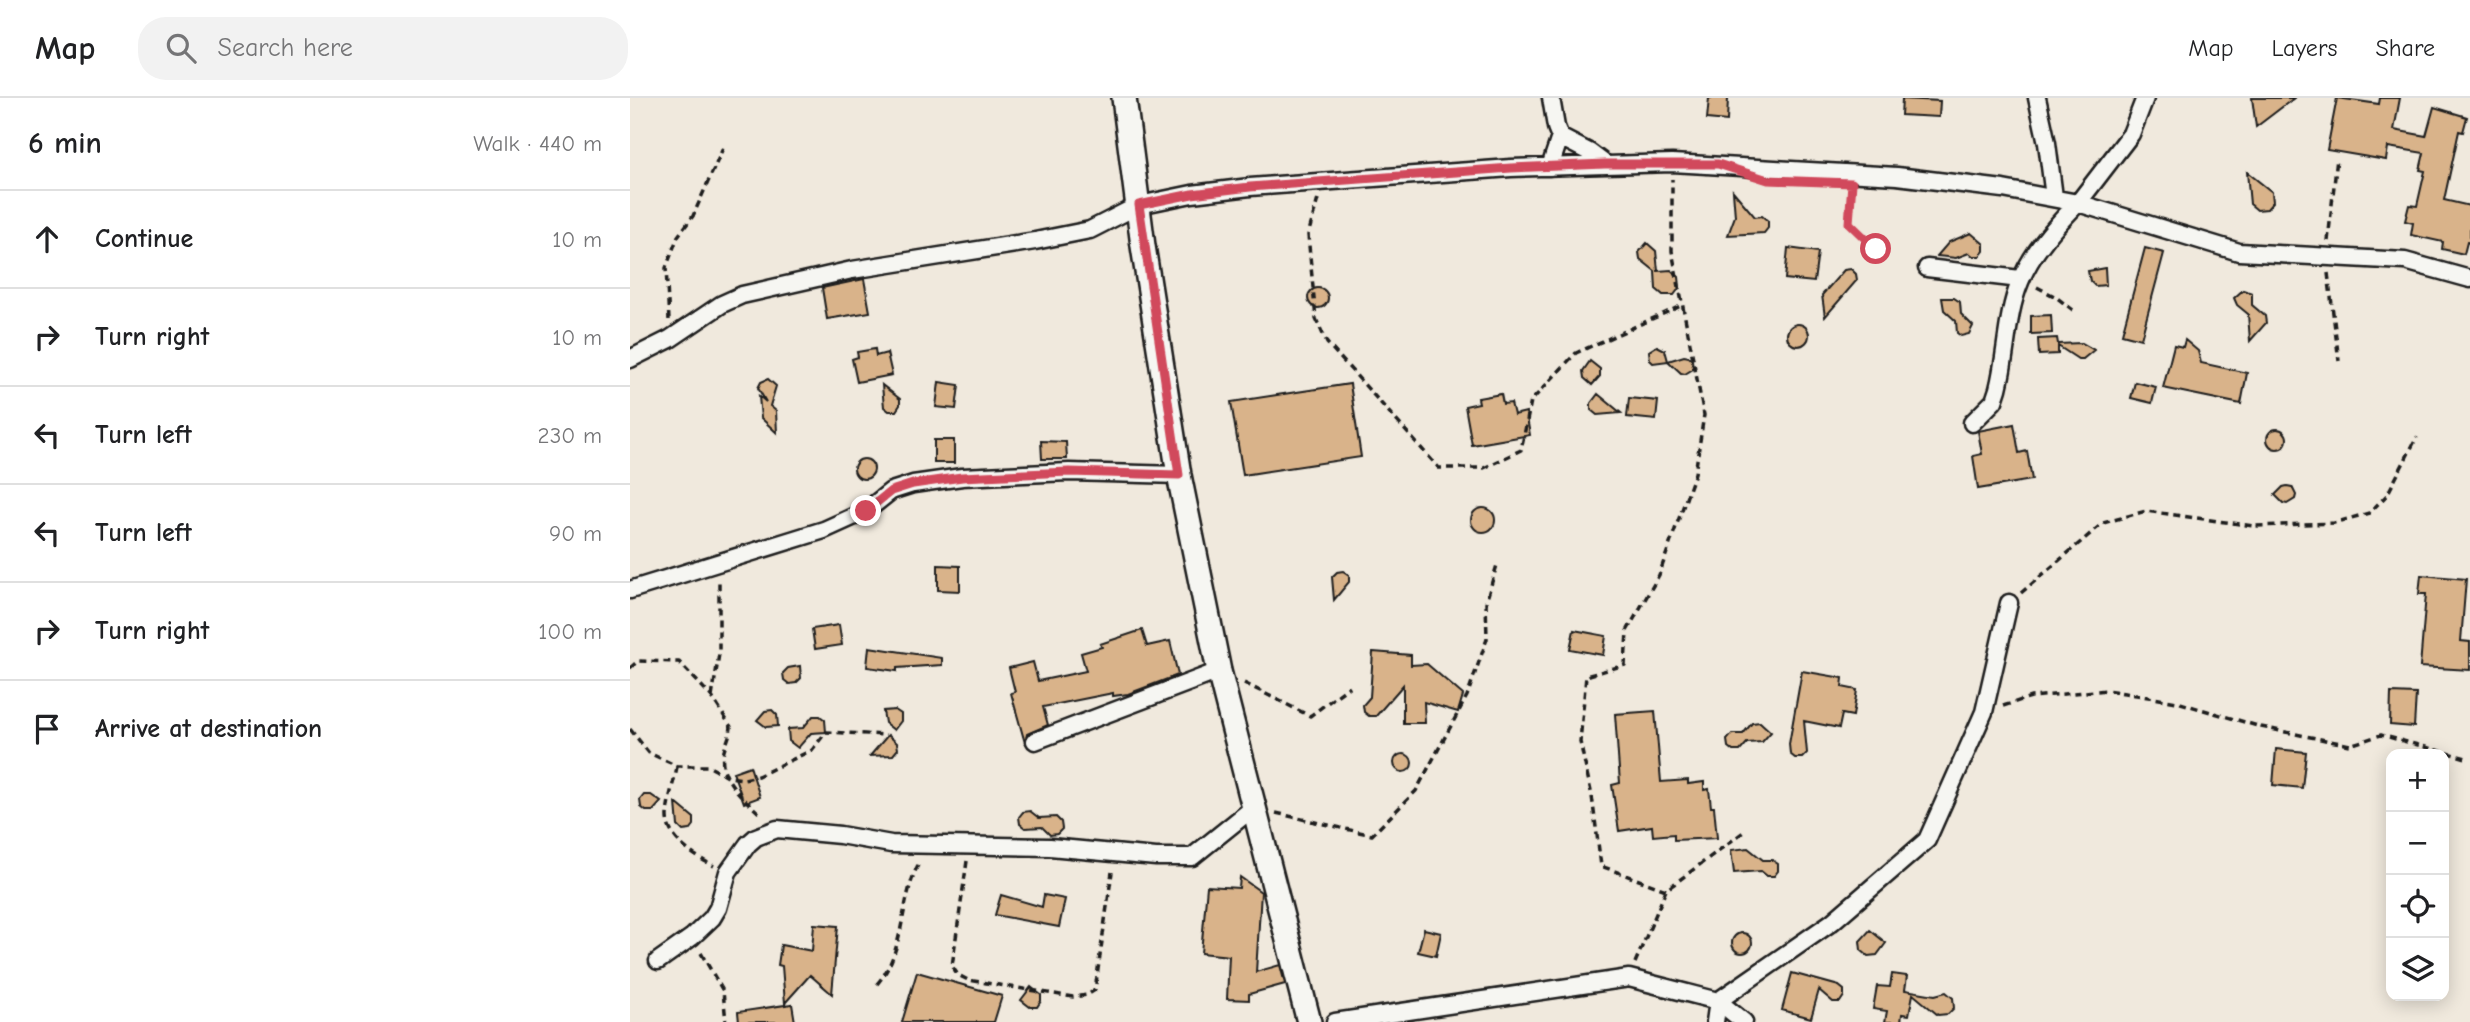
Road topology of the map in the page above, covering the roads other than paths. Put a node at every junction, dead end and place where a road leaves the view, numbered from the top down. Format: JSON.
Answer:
{"nodes":[{"id":1,"x":1124,"y":98,"type":"edge"},
{"id":2,"x":1551,"y":98,"type":"edge"},
{"id":3,"x":2037,"y":98,"type":"edge"},
{"id":4,"x":2145,"y":98,"type":"edge"},
{"id":5,"x":1560,"y":137,"type":"junction"},
{"id":6,"x":1605,"y":164,"type":"junction"},
{"id":7,"x":1550,"y":167,"type":"junction"},
{"id":8,"x":2049,"y":197,"type":"junction"},
{"id":9,"x":2078,"y":203,"type":"junction"},
{"id":10,"x":1139,"y":205,"type":"junction"},
{"id":11,"x":2055,"y":227,"type":"junction"},
{"id":12,"x":1927,"y":268,"type":"dead end"},
{"id":13,"x":2020,"y":279,"type":"junction"},
{"id":14,"x":2470,"y":279,"type":"edge"},
{"id":15,"x":630,"y":359,"type":"edge"},
{"id":16,"x":1972,"y":423,"type":"dead end"},
{"id":17,"x":1179,"y":475,"type":"junction"},
{"id":18,"x":630,"y":590,"type":"edge"},
{"id":19,"x":2008,"y":603,"type":"road end"},
{"id":20,"x":1219,"y":671,"type":"junction"},
{"id":21,"x":1035,"y":741,"type":"dead end"},
{"id":22,"x":1253,"y":807,"type":"junction"},
{"id":23,"x":659,"y":961,"type":"dead end"},
{"id":24,"x":1718,"y":1001,"type":"junction"},
{"id":25,"x":1309,"y":1022,"type":"edge"},
{"id":26,"x":1335,"y":1022,"type":"edge"},
{"id":27,"x":1715,"y":1022,"type":"edge"},
{"id":28,"x":1744,"y":1022,"type":"edge"}],
"edges":[{"from":1,"to":10,"type":"street"},
{"from":2,"to":5,"type":"street"},
{"from":3,"to":8,"type":"street"},
{"from":4,"to":9,"type":"street"},
{"from":5,"to":6,"type":"street"},
{"from":5,"to":7,"type":"street"},
{"from":6,"to":7,"type":"street"},
{"from":6,"to":8,"type":"street"},
{"from":7,"to":10,"type":"street"},
{"from":8,"to":9,"type":"street"},
{"from":8,"to":11,"type":"street"},
{"from":9,"to":11,"type":"street"},
{"from":9,"to":14,"type":"street"},
{"from":10,"to":15,"type":"street"},
{"from":10,"to":17,"type":"street"},
{"from":11,"to":13,"type":"street"},
{"from":12,"to":13,"type":"street"},
{"from":13,"to":16,"type":"street"},
{"from":17,"to":18,"type":"street"},
{"from":17,"to":20,"type":"street"},
{"from":19,"to":24,"type":"street"},
{"from":20,"to":21,"type":"street"},
{"from":20,"to":22,"type":"street"},
{"from":22,"to":23,"type":"street"},
{"from":22,"to":25,"type":"street"},
{"from":24,"to":26,"type":"street"},
{"from":24,"to":27,"type":"street"},
{"from":24,"to":28,"type":"street"}]}
